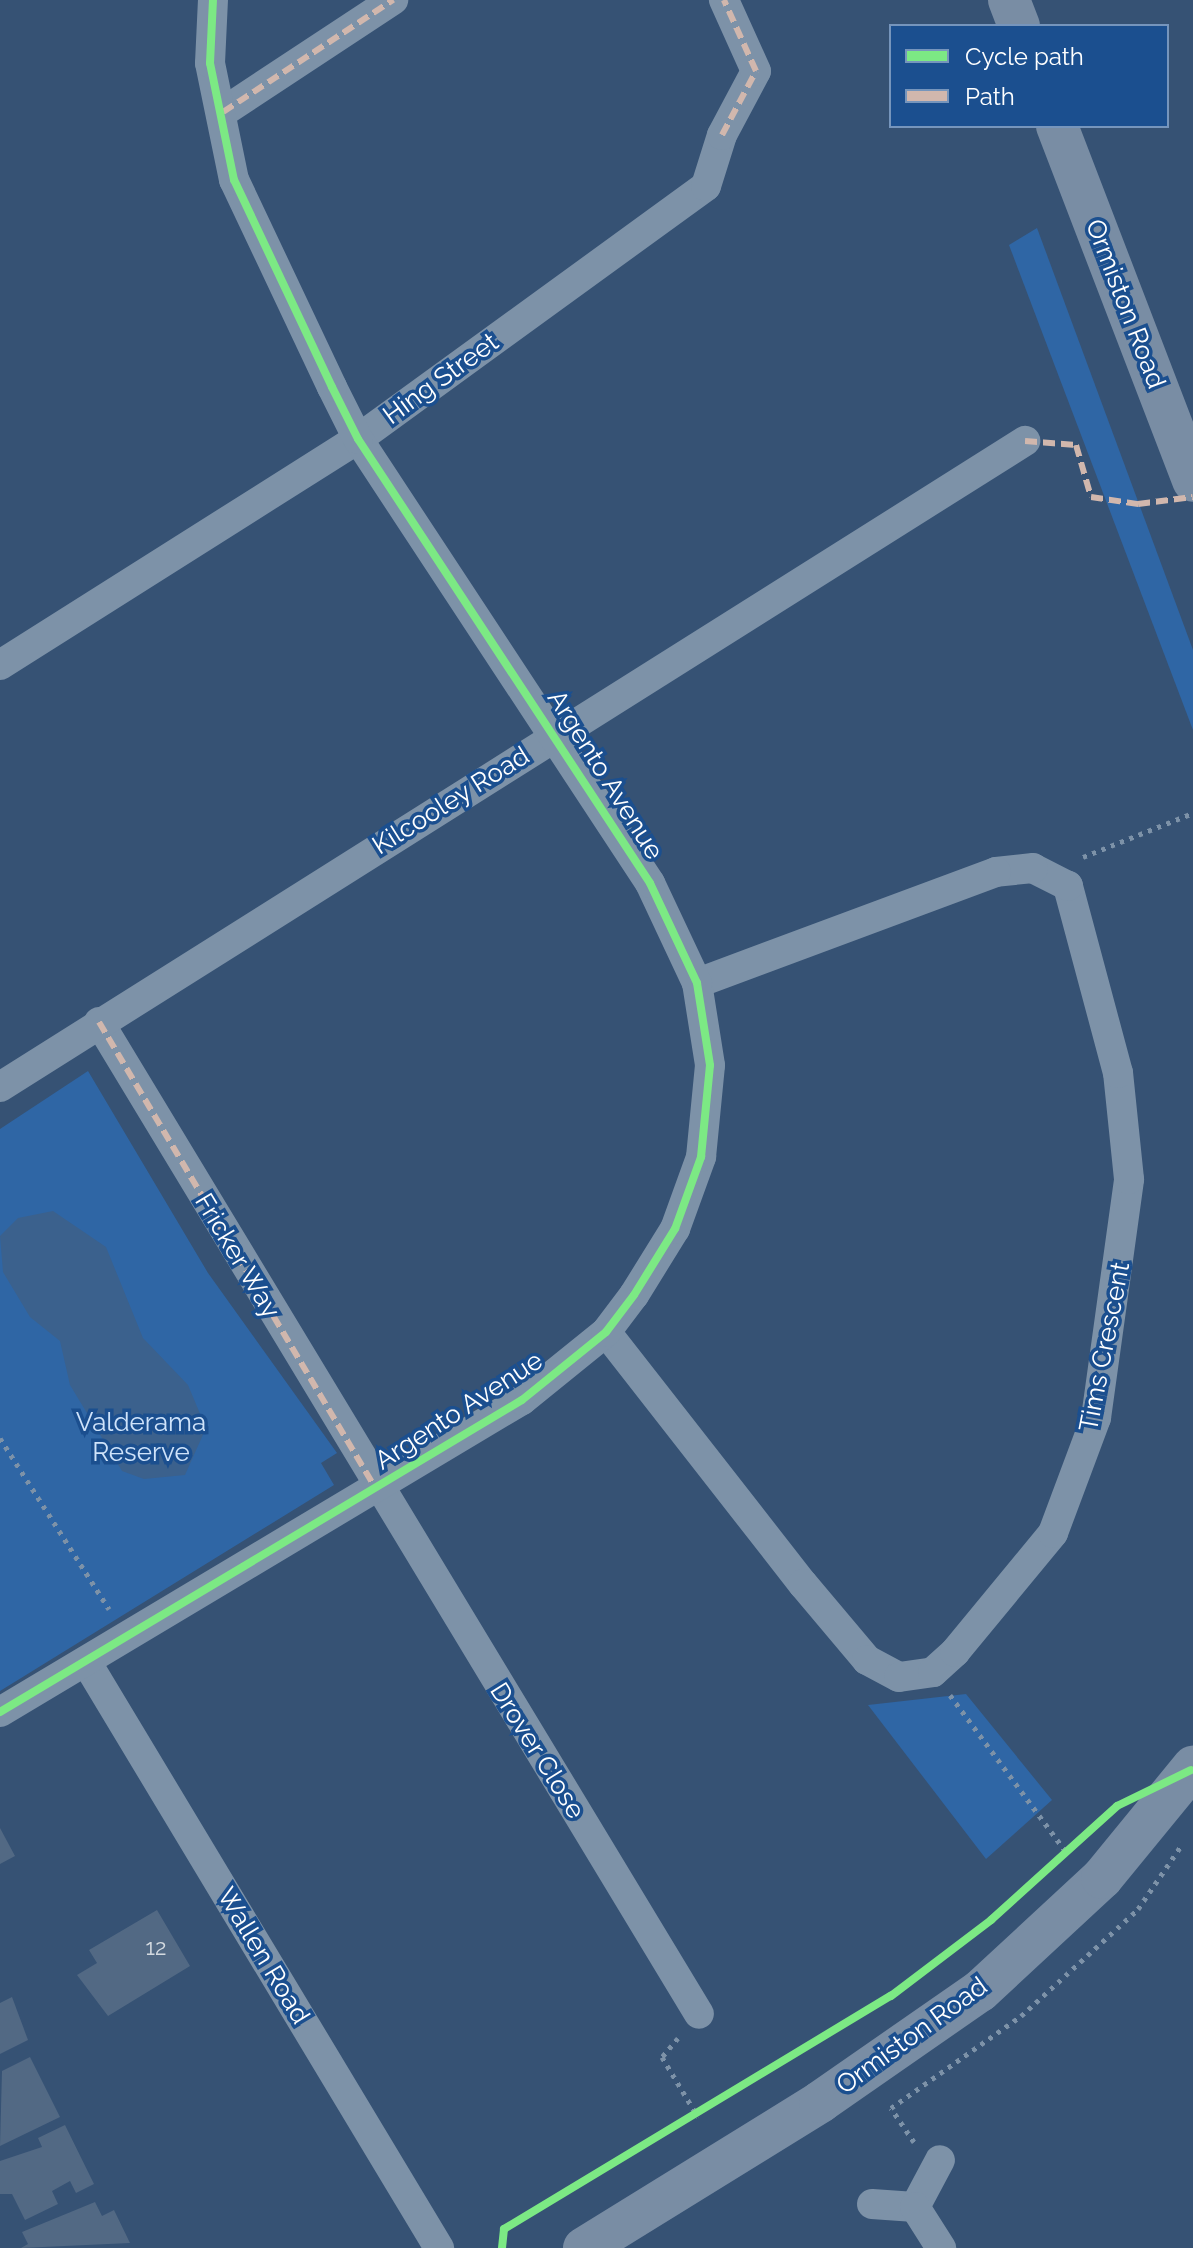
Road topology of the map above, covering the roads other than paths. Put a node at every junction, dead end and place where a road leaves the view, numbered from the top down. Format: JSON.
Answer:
{"nodes":[{"id":1,"x":213,"y":0,"type":"edge"},
{"id":2,"x":393,"y":0,"type":"edge"},
{"id":3,"x":724,"y":0,"type":"edge"},
{"id":4,"x":1009,"y":0,"type":"edge"},
{"id":5,"x":1018,"y":24,"type":"edge"},
{"id":6,"x":223,"y":112,"type":"junction"},
{"id":7,"x":1058,"y":128,"type":"edge"},
{"id":8,"x":358,"y":439,"type":"junction"},
{"id":9,"x":1025,"y":441,"type":"dead end"},
{"id":10,"x":1193,"y":481,"type":"edge"},
{"id":11,"x":0,"y":665,"type":"edge"},
{"id":12,"x":558,"y":734,"type":"junction"},
{"id":13,"x":697,"y":983,"type":"junction"},
{"id":14,"x":99,"y":1022,"type":"junction"},
{"id":15,"x":0,"y":1087,"type":"edge"},
{"id":16,"x":606,"y":1332,"type":"junction"},
{"id":17,"x":376,"y":1489,"type":"junction"},
{"id":18,"x":87,"y":1663,"type":"junction"},
{"id":19,"x":0,"y":1712,"type":"edge"},
{"id":20,"x":1193,"y":1767,"type":"edge"},
{"id":21,"x":699,"y":2014,"type":"road end"},
{"id":22,"x":932,"y":2158,"type":"road end"},
{"id":23,"x":872,"y":2204,"type":"dead end"},
{"id":24,"x":915,"y":2207,"type":"junction"},
{"id":25,"x":439,"y":2248,"type":"edge"},
{"id":26,"x":584,"y":2248,"type":"edge"},
{"id":27,"x":941,"y":2248,"type":"edge"}],
"edges":[{"from":1,"to":6,"type":"street","name":"Argento Avenue"},
{"from":2,"to":6,"type":"street"},
{"from":3,"to":8,"type":"street","name":"Hing Street"},
{"from":4,"to":5,"type":"main road"},
{"from":6,"to":8,"type":"street","name":"Argento Avenue"},
{"from":7,"to":10,"type":"main road","name":"Ormiston Road"},
{"from":8,"to":11,"type":"street","name":"Hing Street"},
{"from":8,"to":12,"type":"street","name":"Argento Avenue"},
{"from":9,"to":12,"type":"street","name":"Kilcooley Road"},
{"from":12,"to":13,"type":"street","name":"Argento Avenue"},
{"from":12,"to":14,"type":"street","name":"Kilcooley Road"},
{"from":13,"to":16,"type":"street","name":"Argento Avenue"},
{"from":13,"to":16,"type":"street","name":"Tims Crescent"},
{"from":14,"to":15,"type":"street","name":"Kilcooley Road"},
{"from":14,"to":17,"type":"street","name":"Fricker Way"},
{"from":16,"to":17,"type":"street","name":"Argento Avenue"},
{"from":17,"to":18,"type":"street","name":"Argento Avenue"},
{"from":17,"to":21,"type":"street","name":"Drover Close"},
{"from":18,"to":19,"type":"street","name":"Argento Avenue"},
{"from":18,"to":25,"type":"street","name":"Wallen Road"},
{"from":20,"to":26,"type":"main road","name":"Ormiston Road"},
{"from":22,"to":24,"type":"street"},
{"from":23,"to":24,"type":"street"},
{"from":24,"to":27,"type":"street"}]}
